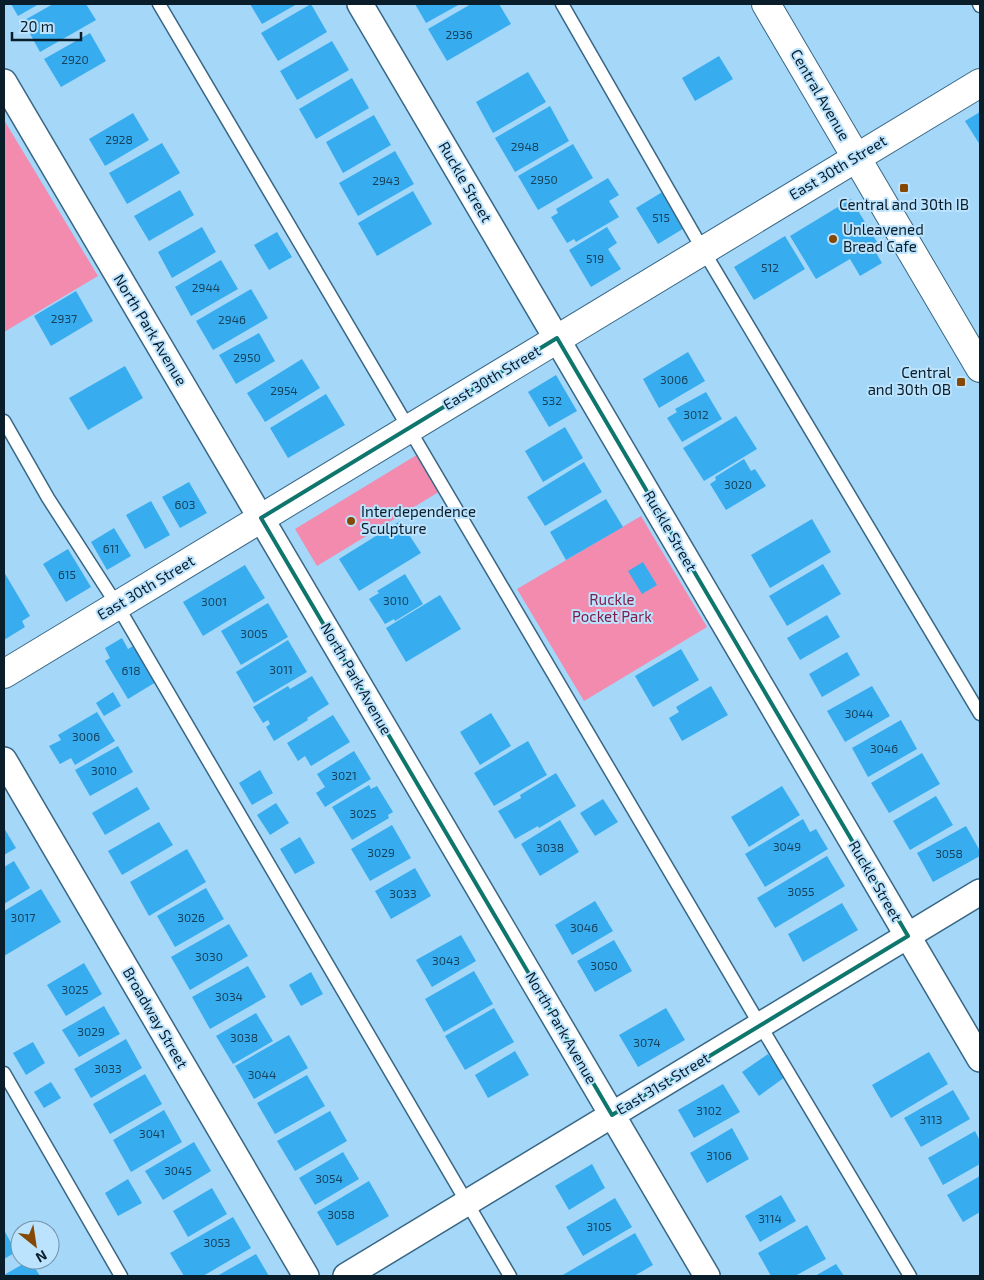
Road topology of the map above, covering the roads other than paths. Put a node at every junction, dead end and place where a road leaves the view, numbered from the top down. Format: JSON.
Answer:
{"nodes":[{"id":1,"x":159,"y":4,"type":"edge"},
{"id":2,"x":360,"y":4,"type":"edge"},
{"id":3,"x":562,"y":4,"type":"edge"},
{"id":4,"x":766,"y":4,"type":"edge"},
{"id":5,"x":4,"y":82,"type":"edge"},
{"id":6,"x":980,"y":83,"type":"edge"},
{"id":7,"x":857,"y":158,"type":"junction"},
{"id":8,"x":703,"y":250,"type":"junction"},
{"id":9,"x":557,"y":338,"type":"junction"},
{"id":10,"x":980,"y":368,"type":"edge"},
{"id":11,"x":4,"y":421,"type":"edge"},
{"id":12,"x":410,"y":427,"type":"junction"},
{"id":13,"x":262,"y":518,"type":"junction"},
{"id":14,"x":117,"y":605,"type":"junction"},
{"id":15,"x":4,"y":674,"type":"edge"},
{"id":16,"x":980,"y":714,"type":"edge"},
{"id":17,"x":4,"y":760,"type":"edge"},
{"id":18,"x":980,"y":892,"type":"edge"},
{"id":19,"x":908,"y":936,"type":"junction"},
{"id":20,"x":760,"y":1025,"type":"junction"},
{"id":21,"x":980,"y":1059,"type":"edge"},
{"id":22,"x":4,"y":1073,"type":"edge"},
{"id":23,"x":612,"y":1115,"type":"junction"},
{"id":24,"x":466,"y":1203,"type":"junction"},
{"id":25,"x":121,"y":1276,"type":"edge"},
{"id":26,"x":306,"y":1276,"type":"edge"},
{"id":27,"x":346,"y":1276,"type":"edge"},
{"id":28,"x":510,"y":1276,"type":"edge"},
{"id":29,"x":707,"y":1276,"type":"edge"},
{"id":30,"x":910,"y":1276,"type":"edge"}],
"edges":[{"from":1,"to":12,"type":"lane"},
{"from":2,"to":9,"type":"street","name":"Ruckle Street"},
{"from":3,"to":8,"type":"lane"},
{"from":4,"to":7,"type":"main road","name":"Central Avenue"},
{"from":5,"to":13,"type":"street","name":"North Park Avenue"},
{"from":6,"to":7,"type":"main road","name":"East 30th Street"},
{"from":7,"to":8,"type":"main road","name":"East 30th Street"},
{"from":7,"to":10,"type":"main road","name":"Central Avenue"},
{"from":8,"to":9,"type":"main road","name":"East 30th Street"},
{"from":8,"to":16,"type":"lane"},
{"from":9,"to":12,"type":"main road","name":"East 30th Street"},
{"from":9,"to":19,"type":"street","name":"Ruckle Street"},
{"from":11,"to":14,"type":"lane"},
{"from":12,"to":13,"type":"main road","name":"East 30th Street"},
{"from":12,"to":20,"type":"lane"},
{"from":13,"to":14,"type":"main road","name":"East 30th Street"},
{"from":13,"to":23,"type":"street","name":"North Park Avenue"},
{"from":14,"to":15,"type":"main road","name":"East 30th Street"},
{"from":14,"to":24,"type":"lane"},
{"from":17,"to":26,"type":"street","name":"Broadway Street"},
{"from":18,"to":19,"type":"street","name":"East 31st Street"},
{"from":19,"to":20,"type":"street","name":"East 31st Street"},
{"from":19,"to":21,"type":"street","name":"Ruckle Street"},
{"from":20,"to":23,"type":"street","name":"East 31st Street"},
{"from":20,"to":30,"type":"lane"},
{"from":22,"to":25,"type":"lane"},
{"from":23,"to":24,"type":"street","name":"East 31st Street"},
{"from":23,"to":29,"type":"street","name":"North Park Avenue"},
{"from":24,"to":27,"type":"street","name":"East 31st Street"},
{"from":24,"to":28,"type":"lane"}]}
